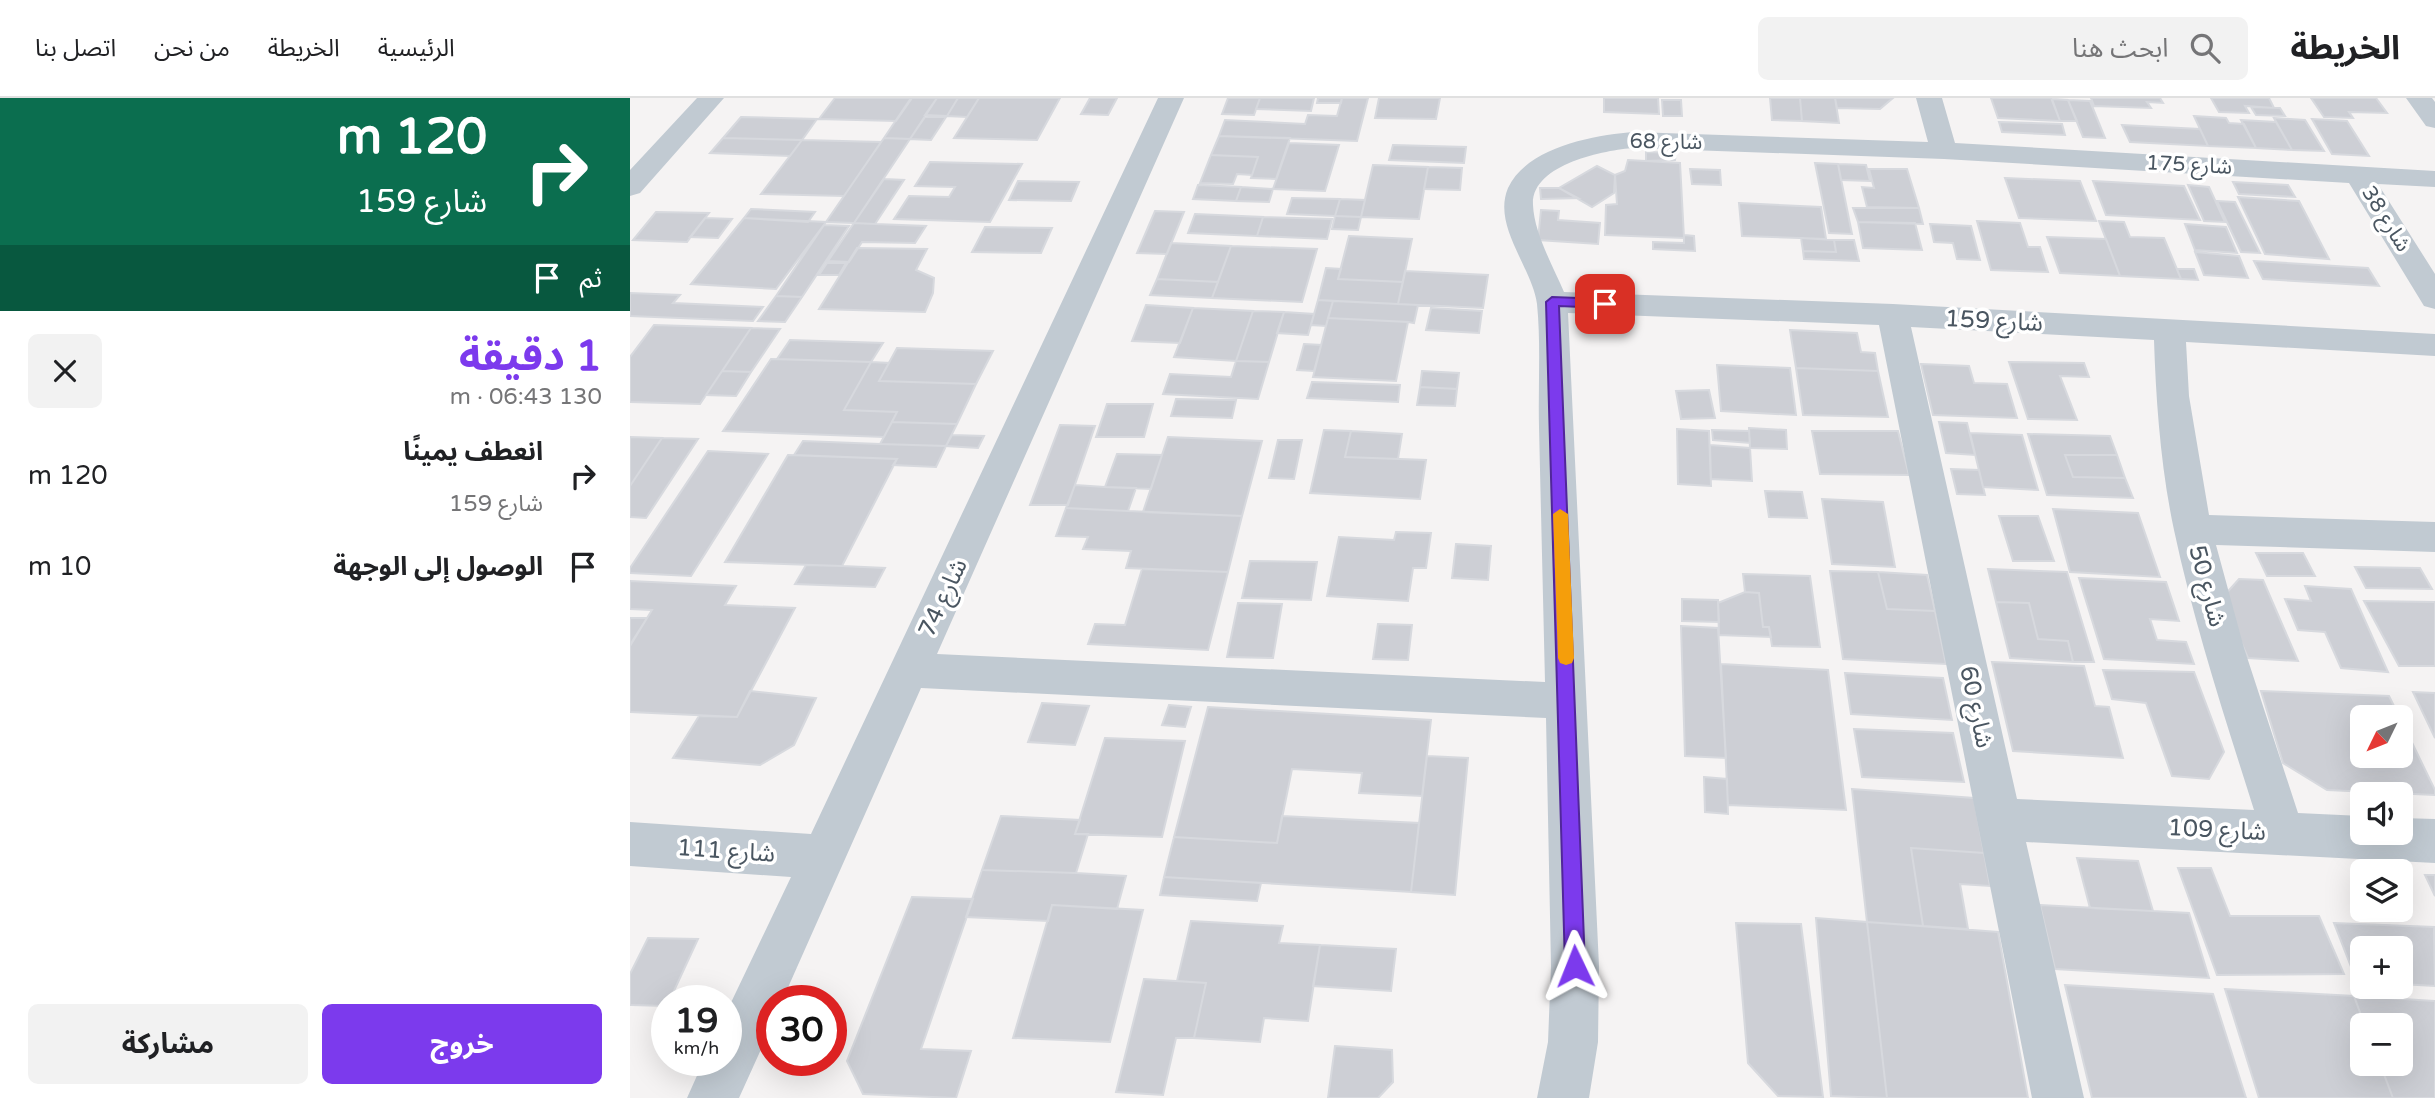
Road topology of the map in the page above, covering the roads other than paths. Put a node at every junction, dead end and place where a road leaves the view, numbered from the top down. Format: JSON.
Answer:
{"nodes":[{"id":1,"x":710,"y":98,"type":"edge"},
{"id":2,"x":1171,"y":98,"type":"edge"},
{"id":3,"x":1929,"y":98,"type":"edge"},
{"id":4,"x":2419,"y":98,"type":"edge"},
{"id":5,"x":2435,"y":120,"type":"edge"},
{"id":6,"x":1944,"y":151,"type":"junction"},
{"id":7,"x":2358,"y":174,"type":"junction"},
{"id":8,"x":2435,"y":178,"type":"edge"},
{"id":9,"x":630,"y":187,"type":"edge"},
{"id":10,"x":2435,"y":299,"type":"edge"},
{"id":11,"x":1552,"y":302,"type":"junction"},
{"id":12,"x":1893,"y":315,"type":"junction"},
{"id":13,"x":2169,"y":331,"type":"junction"},
{"id":14,"x":2435,"y":345,"type":"edge"},
{"id":15,"x":2192,"y":529,"type":"junction"},
{"id":16,"x":2435,"y":537,"type":"edge"},
{"id":17,"x":910,"y":670,"type":"junction"},
{"id":18,"x":1567,"y":701,"type":"junction"},
{"id":19,"x":2000,"y":819,"type":"junction"},
{"id":20,"x":2283,"y":833,"type":"junction"},
{"id":21,"x":2435,"y":841,"type":"edge"},
{"id":22,"x":630,"y":844,"type":"edge"},
{"id":23,"x":823,"y":858,"type":"junction"},
{"id":24,"x":713,"y":1098,"type":"edge"},
{"id":25,"x":1563,"y":1098,"type":"edge"},
{"id":26,"x":2058,"y":1098,"type":"edge"}],
"edges":[{"from":1,"to":9,"type":"street"},
{"from":2,"to":17,"type":"street","name":"شارع 74"},
{"from":3,"to":6,"type":"street"},
{"from":4,"to":5,"type":"street"},
{"from":6,"to":7,"type":"street","name":"شارع 175"},
{"from":6,"to":11,"type":"street","name":"شارع 68"},
{"from":7,"to":8,"type":"street","name":"شارع 175"},
{"from":7,"to":10,"type":"street","name":"شارع 38"},
{"from":11,"to":12,"type":"street","name":"شارع 159"},
{"from":11,"to":18,"type":"street"},
{"from":12,"to":13,"type":"street","name":"شارع 159"},
{"from":12,"to":19,"type":"street","name":"شارع 60"},
{"from":13,"to":14,"type":"street","name":"شارع 159"},
{"from":13,"to":15,"type":"street","name":"شارع 50"},
{"from":15,"to":16,"type":"street"},
{"from":15,"to":20,"type":"street","name":"شارع 50"},
{"from":17,"to":18,"type":"street"},
{"from":17,"to":23,"type":"street","name":"شارع 74"},
{"from":18,"to":25,"type":"street"},
{"from":19,"to":20,"type":"street","name":"شارع 109"},
{"from":19,"to":26,"type":"street","name":"شارع 60"},
{"from":20,"to":21,"type":"street","name":"شارع 109"},
{"from":22,"to":23,"type":"street","name":"شارع 111"},
{"from":23,"to":24,"type":"street","name":"شارع 74"}]}
